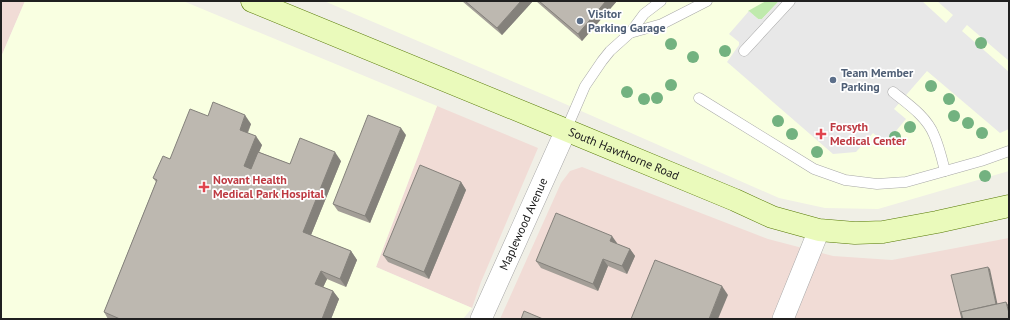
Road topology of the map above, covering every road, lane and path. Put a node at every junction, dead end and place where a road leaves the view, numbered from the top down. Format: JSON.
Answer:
{"nodes":[{"id":1,"x":252,"y":1,"type":"edge"},
{"id":2,"x":661,"y":1,"type":"edge"},
{"id":3,"x":707,"y":1,"type":"edge"},
{"id":4,"x":790,"y":1,"type":"edge"},
{"id":5,"x":280,"y":6,"type":"edge"},
{"id":6,"x":630,"y":33,"type":"junction"},
{"id":7,"x":744,"y":51,"type":"dead end"},
{"id":8,"x":893,"y":92,"type":"dead end"},
{"id":9,"x":699,"y":98,"type":"dead end"},
{"id":10,"x":566,"y":130,"type":"junction"},
{"id":11,"x":1009,"y":151,"type":"edge"},
{"id":12,"x":945,"y":171,"type":"junction"},
{"id":13,"x":1009,"y":206,"type":"edge"},
{"id":14,"x":819,"y":230,"type":"junction"},
{"id":15,"x":481,"y":319,"type":"edge"},
{"id":16,"x":783,"y":319,"type":"edge"}],
"edges":[{"from":1,"to":5,"type":"main road","name":"South Hawthorne Road"},
{"from":2,"to":6,"type":"lane"},
{"from":3,"to":6,"type":"lane"},
{"from":4,"to":7,"type":"lane"},
{"from":5,"to":10,"type":"main road","name":"South Hawthorne Road"},
{"from":6,"to":10,"type":"lane"},
{"from":8,"to":12,"type":"lane"},
{"from":9,"to":12,"type":"lane"},
{"from":10,"to":14,"type":"main road","name":"South Hawthorne Road"},
{"from":10,"to":15,"type":"street","name":"Maplewood Avenue"},
{"from":11,"to":12,"type":"lane"},
{"from":13,"to":14,"type":"main road","name":"South Hawthorne Road"},
{"from":14,"to":16,"type":"street"}]}
